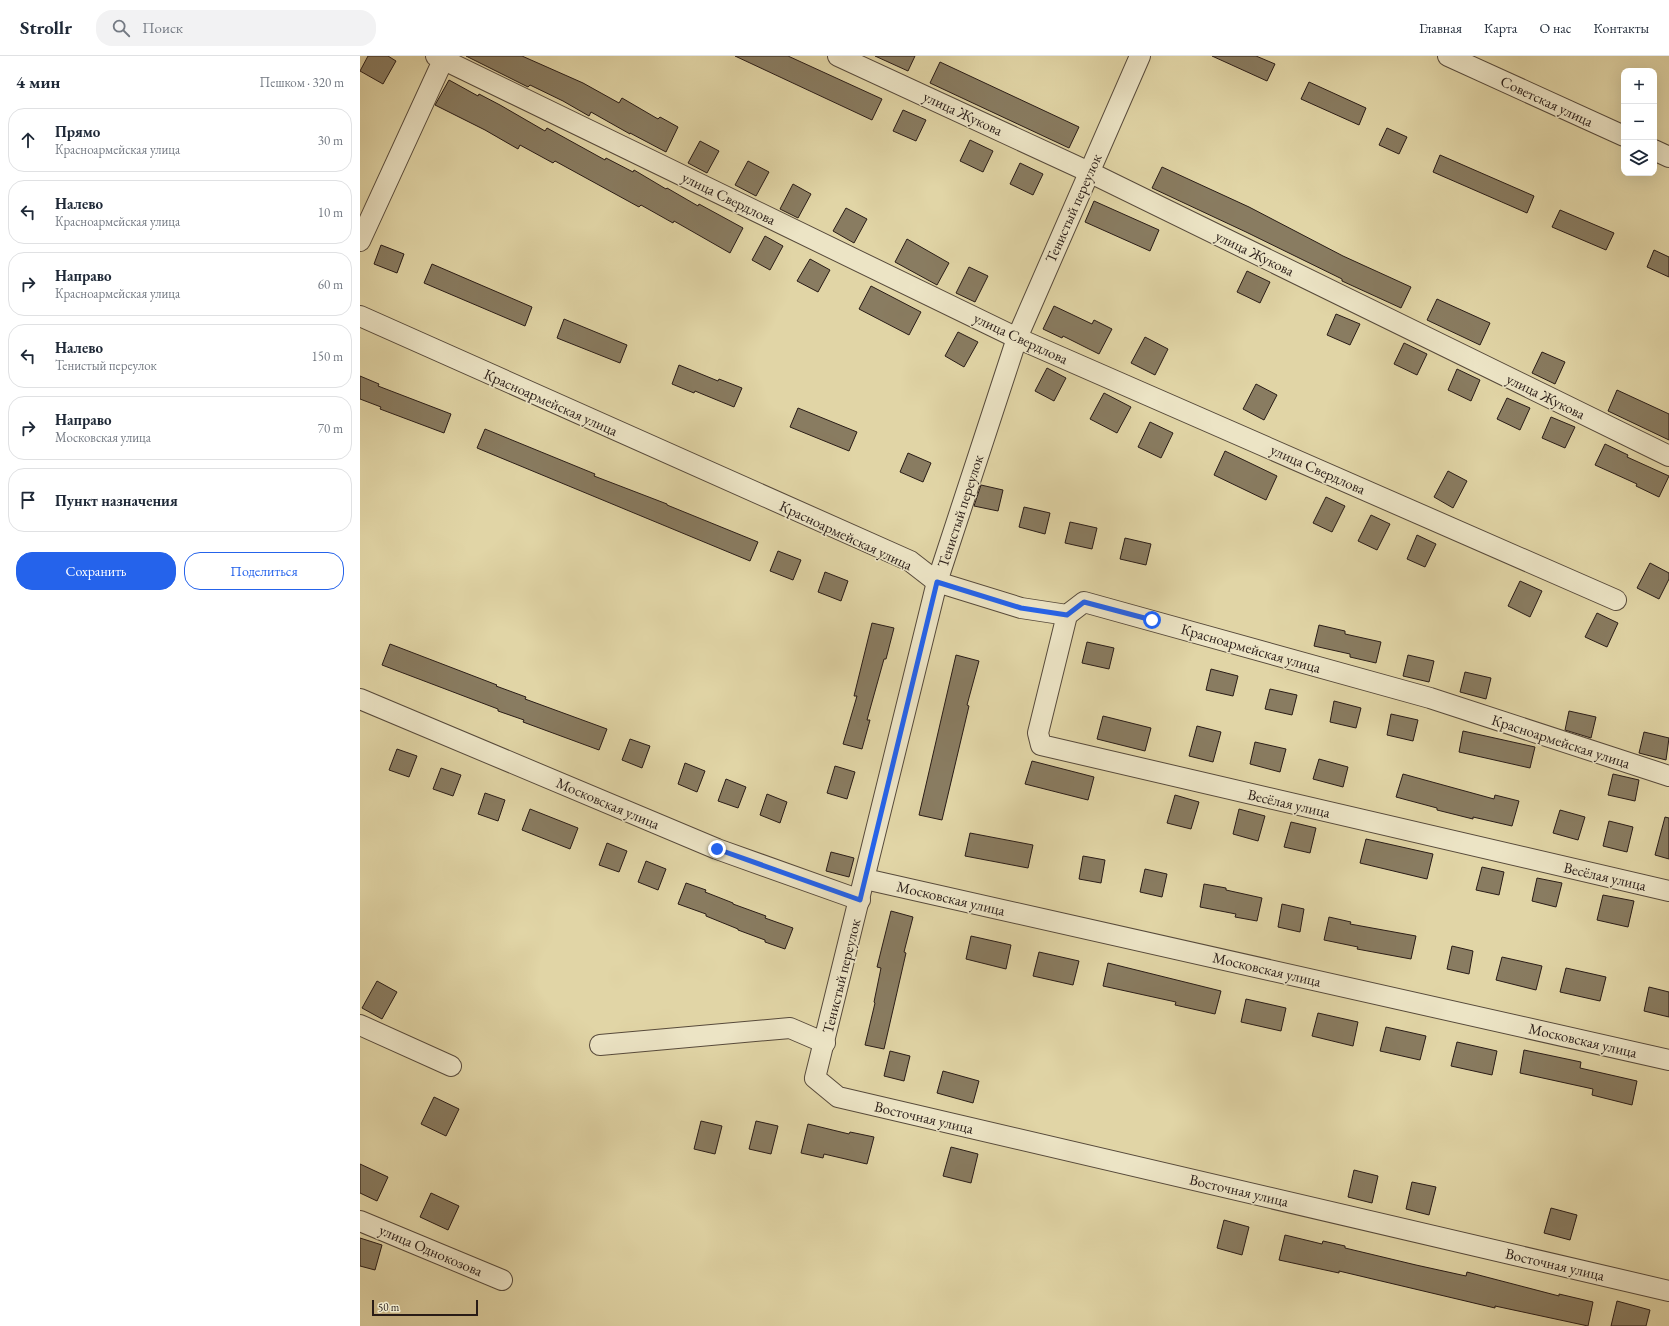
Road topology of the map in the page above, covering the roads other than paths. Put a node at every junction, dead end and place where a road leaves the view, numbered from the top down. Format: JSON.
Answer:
{"nodes":[{"id":1,"x":838,"y":56,"type":"edge"},
{"id":2,"x":1140,"y":56,"type":"edge"},
{"id":3,"x":1448,"y":56,"type":"edge"},
{"id":4,"x":442,"y":57,"type":"edge"},
{"id":5,"x":1621,"y":135,"type":"edge"},
{"id":6,"x":1657,"y":151,"type":"edge"},
{"id":7,"x":1669,"y":157,"type":"edge"},
{"id":8,"x":1089,"y":172,"type":"junction"},
{"id":9,"x":360,"y":241,"type":"edge"},
{"id":10,"x":360,"y":316,"type":"edge"},
{"id":11,"x":1017,"y":338,"type":"junction"},
{"id":12,"x":1669,"y":456,"type":"edge"},
{"id":13,"x":937,"y":582,"type":"junction"},
{"id":14,"x":1616,"y":600,"type":"dead end"},
{"id":15,"x":1067,"y":615,"type":"junction"},
{"id":16,"x":360,"y":699,"type":"edge"},
{"id":17,"x":1669,"y":776,"type":"edge"},
{"id":18,"x":865,"y":879,"type":"junction"},
{"id":19,"x":1669,"y":891,"type":"edge"},
{"id":20,"x":860,"y":900,"type":"junction"},
{"id":21,"x":360,"y":1025,"type":"edge"},
{"id":22,"x":825,"y":1043,"type":"junction"},
{"id":23,"x":600,"y":1045,"type":"dead end"},
{"id":24,"x":1669,"y":1060,"type":"edge"},
{"id":25,"x":451,"y":1066,"type":"dead end"},
{"id":26,"x":815,"y":1078,"type":"joint"},
{"id":27,"x":360,"y":1221,"type":"edge"},
{"id":28,"x":502,"y":1280,"type":"dead end"},
{"id":29,"x":1669,"y":1290,"type":"edge"}],
"edges":[{"from":1,"to":8,"type":"street","name":"улица Жукова"},
{"from":2,"to":8,"type":"street","name":"Тенистый переулок"},
{"from":3,"to":5,"type":"street","name":"Советская улица"},
{"from":4,"to":9,"type":"street"},
{"from":4,"to":11,"type":"street","name":"улица Свердлова"},
{"from":6,"to":7,"type":"street"},
{"from":8,"to":11,"type":"street","name":"Тенистый переулок"},
{"from":8,"to":12,"type":"street","name":"улица Жукова"},
{"from":10,"to":13,"type":"street","name":"Красноармейская улица"},
{"from":11,"to":13,"type":"street","name":"Тенистый переулок"},
{"from":11,"to":14,"type":"street","name":"улица Свердлова"},
{"from":13,"to":15,"type":"street","name":"Красноармейская улица"},
{"from":13,"to":18,"type":"street","name":"Тенистый переулок"},
{"from":15,"to":17,"type":"street","name":"Красноармейская улица"},
{"from":15,"to":19,"type":"street","name":"Весёлая улица"},
{"from":16,"to":20,"type":"street","name":"Московская улица"},
{"from":18,"to":20,"type":"street","name":"Тенистый переулок"},
{"from":18,"to":24,"type":"street","name":"Московская улица"},
{"from":20,"to":22,"type":"street","name":"Тенистый переулок"},
{"from":21,"to":25,"type":"street"},
{"from":22,"to":23,"type":"street"},
{"from":22,"to":26,"type":"street","name":"Тенистый переулок"},
{"from":26,"to":29,"type":"street","name":"Восточная улица"},
{"from":27,"to":28,"type":"street","name":"улица Однокозова"}]}
